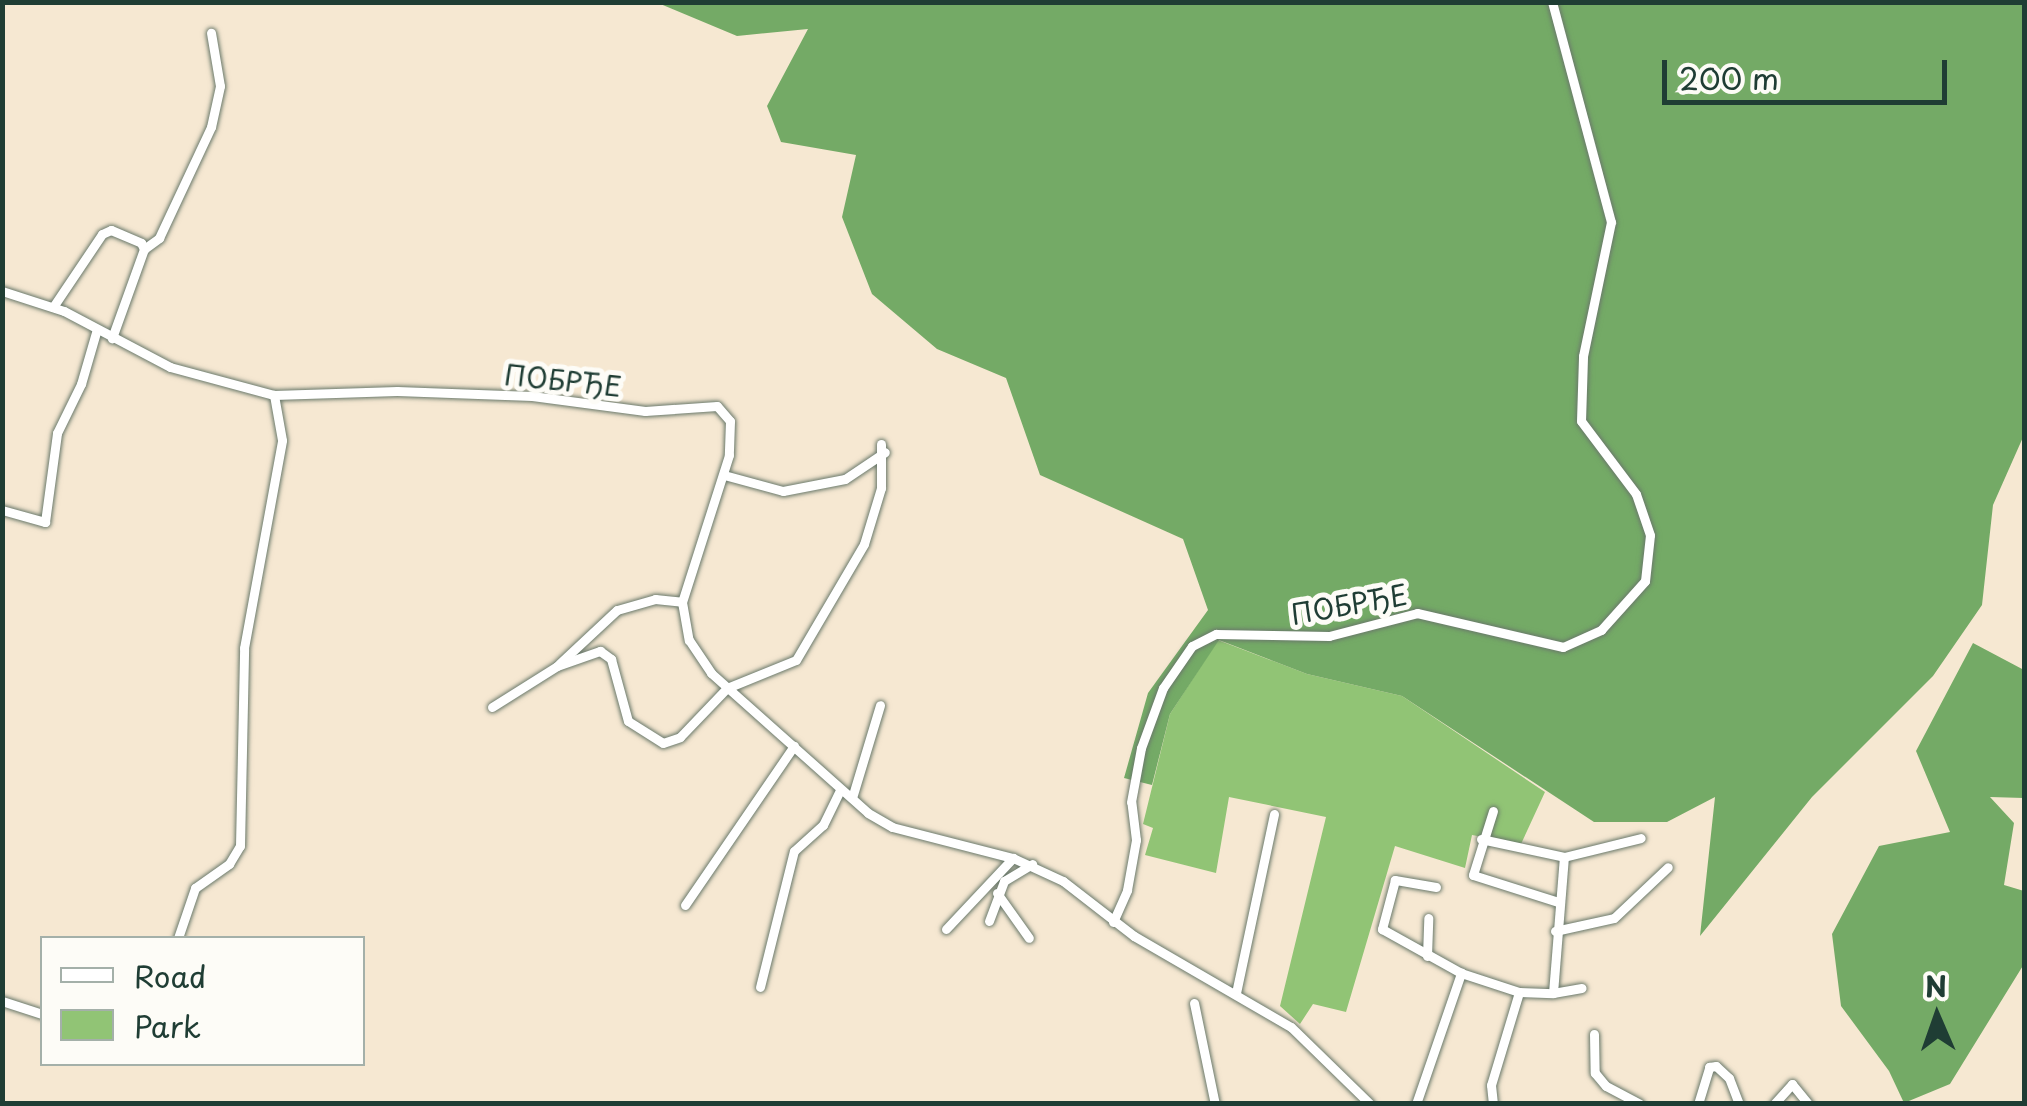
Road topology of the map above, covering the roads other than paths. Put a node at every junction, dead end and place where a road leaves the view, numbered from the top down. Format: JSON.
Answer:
{"nodes":[{"id":1,"x":1552,"y":2,"type":"edge"},
{"id":2,"x":211,"y":33,"type":"dead end"},
{"id":3,"x":144,"y":249,"type":"junction"},
{"id":4,"x":2,"y":290,"type":"edge"},
{"id":5,"x":54,"y":308,"type":"junction"},
{"id":6,"x":96,"y":330,"type":"junction"},
{"id":7,"x":112,"y":338,"type":"junction"},
{"id":8,"x":274,"y":395,"type":"junction"},
{"id":9,"x":724,"y":475,"type":"junction"},
{"id":10,"x":2,"y":510,"type":"edge"},
{"id":11,"x":682,"y":602,"type":"junction"},
{"id":12,"x":557,"y":666,"type":"junction"},
{"id":13,"x":727,"y":688,"type":"junction"},
{"id":14,"x":880,"y":704,"type":"dead end"},
{"id":15,"x":492,"y":707,"type":"dead end"},
{"id":16,"x":794,"y":746,"type":"junction"},
{"id":17,"x":840,"y":790,"type":"junction"},
{"id":18,"x":852,"y":798,"type":"junction"},
{"id":19,"x":1494,"y":810,"type":"dead end"},
{"id":20,"x":1274,"y":814,"type":"dead end"},
{"id":21,"x":1641,"y":838,"type":"dead end"},
{"id":22,"x":1481,"y":839,"type":"junction"},
{"id":23,"x":1564,"y":856,"type":"junction"},
{"id":24,"x":1013,"y":858,"type":"junction"},
{"id":25,"x":1032,"y":864,"type":"junction"},
{"id":26,"x":1668,"y":867,"type":"dead end"},
{"id":27,"x":1436,"y":886,"type":"dead end"},
{"id":28,"x":997,"y":893,"type":"junction"},
{"id":29,"x":1558,"y":902,"type":"junction"},
{"id":30,"x":685,"y":905,"type":"dead end"},
{"id":31,"x":1428,"y":918,"type":"dead end"},
{"id":32,"x":989,"y":921,"type":"dead end"},
{"id":33,"x":1113,"y":922,"type":"junction"},
{"id":34,"x":946,"y":928,"type":"dead end"},
{"id":35,"x":1555,"y":932,"type":"junction"},
{"id":36,"x":179,"y":936,"type":"edge"},
{"id":37,"x":1029,"y":938,"type":"dead end"},
{"id":38,"x":1428,"y":956,"type":"junction"},
{"id":39,"x":1461,"y":973,"type":"junction"},
{"id":40,"x":760,"y":987,"type":"dead end"},
{"id":41,"x":1582,"y":988,"type":"dead end"},
{"id":42,"x":1519,"y":992,"type":"junction"},
{"id":43,"x":1236,"y":993,"type":"junction"},
{"id":44,"x":1553,"y":993,"type":"junction"},
{"id":45,"x":2,"y":1001,"type":"edge"},
{"id":46,"x":1194,"y":1003,"type":"dead end"},
{"id":47,"x":40,"y":1013,"type":"edge"},
{"id":48,"x":1594,"y":1034,"type":"dead end"},
{"id":49,"x":1215,"y":1102,"type":"edge"},
{"id":50,"x":1370,"y":1104,"type":"edge"},
{"id":51,"x":1416,"y":1104,"type":"edge"},
{"id":52,"x":1492,"y":1104,"type":"edge"},
{"id":53,"x":1640,"y":1104,"type":"edge"},
{"id":54,"x":1698,"y":1104,"type":"edge"},
{"id":55,"x":1738,"y":1104,"type":"edge"},
{"id":56,"x":1774,"y":1104,"type":"edge"},
{"id":57,"x":1808,"y":1104,"type":"edge"}],
"edges":[{"from":1,"to":33,"type":"street","name":"ПОБРЂЕ"},
{"from":2,"to":3,"type":"street"},
{"from":3,"to":5,"type":"street"},
{"from":3,"to":7,"type":"street"},
{"from":4,"to":5,"type":"street","name":"ПОБРЂЕ"},
{"from":5,"to":6,"type":"street","name":"ПОБРЂЕ"},
{"from":6,"to":7,"type":"street","name":"ПОБРЂЕ"},
{"from":6,"to":10,"type":"street"},
{"from":7,"to":8,"type":"street","name":"ПОБРЂЕ"},
{"from":8,"to":9,"type":"street","name":"ПОБРЂЕ"},
{"from":8,"to":36,"type":"street"},
{"from":9,"to":11,"type":"street","name":"ПОБРЂЕ"},
{"from":9,"to":13,"type":"street"},
{"from":11,"to":12,"type":"street"},
{"from":11,"to":13,"type":"street","name":"ПОБРЂЕ"},
{"from":12,"to":13,"type":"street"},
{"from":12,"to":15,"type":"street"},
{"from":13,"to":16,"type":"street","name":"ПОБРЂЕ"},
{"from":14,"to":18,"type":"street"},
{"from":16,"to":17,"type":"street","name":"ПОБРЂЕ"},
{"from":16,"to":30,"type":"street"},
{"from":17,"to":18,"type":"street","name":"ПОБРЂЕ"},
{"from":17,"to":40,"type":"street"},
{"from":18,"to":24,"type":"street","name":"ПОБРЂЕ"},
{"from":19,"to":22,"type":"street"},
{"from":20,"to":43,"type":"street"},
{"from":21,"to":23,"type":"street"},
{"from":22,"to":23,"type":"street"},
{"from":22,"to":29,"type":"street"},
{"from":23,"to":29,"type":"street"},
{"from":24,"to":25,"type":"street","name":"ПОБРЂЕ"},
{"from":24,"to":34,"type":"street"},
{"from":25,"to":28,"type":"street"},
{"from":25,"to":33,"type":"street","name":"ПОБРЂЕ"},
{"from":26,"to":35,"type":"street"},
{"from":27,"to":38,"type":"street"},
{"from":28,"to":32,"type":"street"},
{"from":28,"to":37,"type":"street"},
{"from":29,"to":35,"type":"street"},
{"from":31,"to":38,"type":"street"},
{"from":33,"to":43,"type":"street","name":"ПОБРЂЕ"},
{"from":35,"to":44,"type":"street"},
{"from":38,"to":39,"type":"street"},
{"from":39,"to":42,"type":"street"},
{"from":39,"to":51,"type":"street"},
{"from":41,"to":44,"type":"street"},
{"from":42,"to":44,"type":"street"},
{"from":42,"to":52,"type":"street"},
{"from":43,"to":50,"type":"street","name":"ПОБРЂЕ"},
{"from":45,"to":47,"type":"street"},
{"from":46,"to":49,"type":"street"},
{"from":48,"to":53,"type":"street"},
{"from":54,"to":55,"type":"street"},
{"from":56,"to":57,"type":"street"}]}
